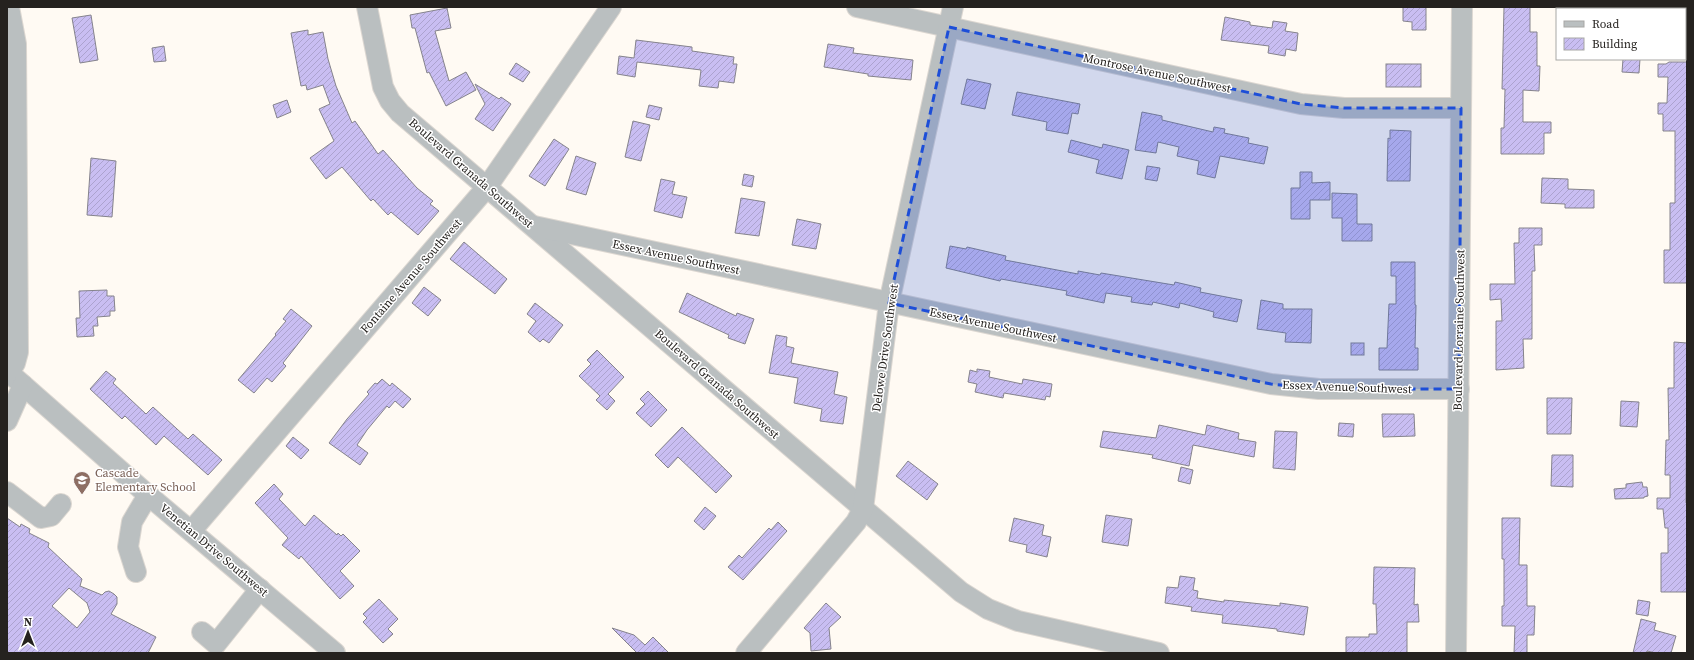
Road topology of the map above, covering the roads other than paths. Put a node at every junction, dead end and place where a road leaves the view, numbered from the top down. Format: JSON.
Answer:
{"nodes":[{"id":1,"x":9,"y":7,"type":"edge"},
{"id":2,"x":367,"y":7,"type":"edge"},
{"id":3,"x":611,"y":7,"type":"edge"},
{"id":4,"x":857,"y":7,"type":"edge"},
{"id":5,"x":953,"y":7,"type":"edge"},
{"id":6,"x":1462,"y":7,"type":"edge"},
{"id":7,"x":949,"y":27,"type":"junction"},
{"id":8,"x":1461,"y":108,"type":"junction"},
{"id":9,"x":487,"y":187,"type":"junction"},
{"id":10,"x":532,"y":226,"type":"junction"},
{"id":11,"x":889,"y":303,"type":"junction"},
{"id":12,"x":13,"y":376,"type":"edge"},
{"id":13,"x":1459,"y":390,"type":"junction"},
{"id":14,"x":7,"y":421,"type":"edge"},
{"id":15,"x":7,"y":492,"type":"edge"},
{"id":16,"x":148,"y":495,"type":"junction"},
{"id":17,"x":61,"y":504,"type":"dead end"},
{"id":18,"x":864,"y":509,"type":"junction"},
{"id":19,"x":192,"y":530,"type":"junction"},
{"id":20,"x":136,"y":572,"type":"dead end"},
{"id":21,"x":260,"y":589,"type":"junction"},
{"id":22,"x":209,"y":643,"type":"edge"},
{"id":23,"x":335,"y":653,"type":"edge"},
{"id":24,"x":746,"y":653,"type":"edge"},
{"id":25,"x":1159,"y":653,"type":"edge"},
{"id":26,"x":1456,"y":653,"type":"edge"}],
"edges":[{"from":1,"to":12,"type":"street"},
{"from":2,"to":9,"type":"street","name":"Boulevard Granada Southwest"},
{"from":3,"to":9,"type":"street","name":"Fontaine Avenue Southwest"},
{"from":4,"to":7,"type":"street","name":"Montrose Avenue Southwest"},
{"from":5,"to":7,"type":"street","name":"Delowe Drive Southwest"},
{"from":6,"to":8,"type":"street","name":"Boulevard Lorraine Southwest"},
{"from":7,"to":8,"type":"street","name":"Montrose Avenue Southwest"},
{"from":7,"to":11,"type":"street","name":"Delowe Drive Southwest"},
{"from":8,"to":13,"type":"street","name":"Boulevard Lorraine Southwest"},
{"from":9,"to":10,"type":"street","name":"Boulevard Granada Southwest"},
{"from":9,"to":19,"type":"street","name":"Fontaine Avenue Southwest"},
{"from":10,"to":11,"type":"street","name":"Essex Avenue Southwest"},
{"from":10,"to":18,"type":"street","name":"Boulevard Granada Southwest"},
{"from":11,"to":13,"type":"street","name":"Essex Avenue Southwest"},
{"from":11,"to":18,"type":"street","name":"Delowe Drive Southwest"},
{"from":12,"to":14,"type":"street"},
{"from":12,"to":16,"type":"street","name":"Venetian Drive Southwest"},
{"from":13,"to":26,"type":"street","name":"Boulevard Lorraine Southwest"},
{"from":15,"to":17,"type":"street"},
{"from":16,"to":19,"type":"street","name":"Venetian Drive Southwest"},
{"from":16,"to":20,"type":"street"},
{"from":18,"to":24,"type":"street","name":"Delowe Drive Southwest"},
{"from":18,"to":25,"type":"street","name":"Boulevard Granada Southwest"},
{"from":19,"to":21,"type":"street","name":"Venetian Drive Southwest"},
{"from":21,"to":22,"type":"street"},
{"from":21,"to":23,"type":"street","name":"Venetian Drive Southwest"}]}
